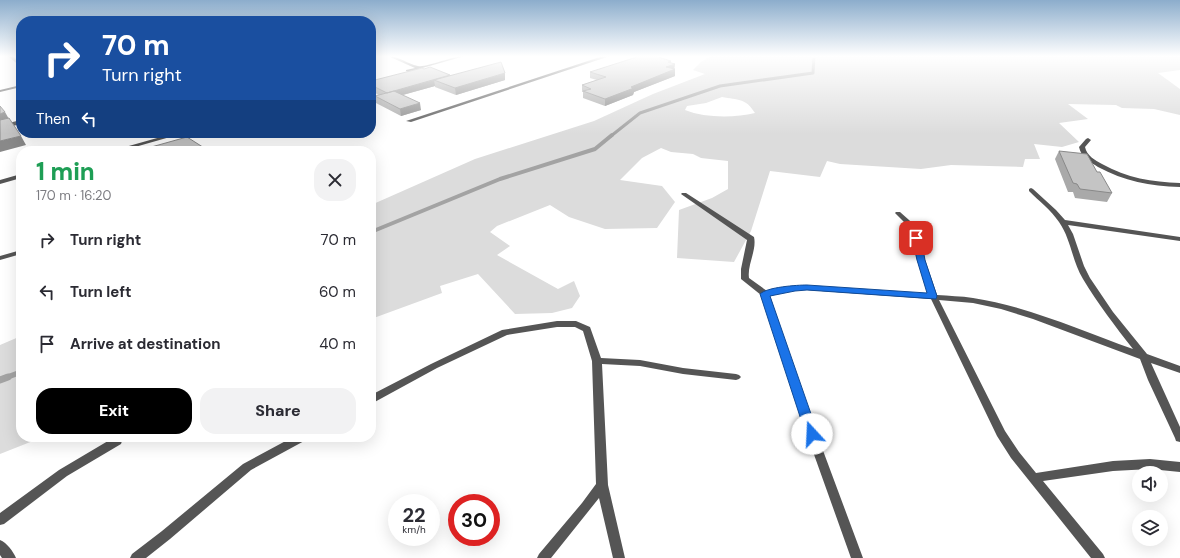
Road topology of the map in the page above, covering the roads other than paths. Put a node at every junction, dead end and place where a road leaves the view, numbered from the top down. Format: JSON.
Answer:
{"nodes":[{"id":1,"x":528,"y":82,"type":"edge"},
{"id":2,"x":16,"y":87,"type":"edge"},
{"id":3,"x":0,"y":91,"type":"edge"},
{"id":4,"x":409,"y":121,"type":"dead end"},
{"id":5,"x":16,"y":123,"type":"edge"},
{"id":6,"x":0,"y":127,"type":"edge"},
{"id":7,"x":162,"y":138,"type":"edge"},
{"id":8,"x":1088,"y":140,"type":"dead end"},
{"id":9,"x":133,"y":146,"type":"edge"},
{"id":10,"x":16,"y":177,"type":"edge"},
{"id":11,"x":0,"y":182,"type":"edge"},
{"id":12,"x":1172,"y":185,"type":"junction"},
{"id":13,"x":1180,"y":185,"type":"edge"},
{"id":14,"x":1031,"y":190,"type":"dead end"},
{"id":15,"x":1180,"y":193,"type":"edge"},
{"id":16,"x":684,"y":194,"type":"dead end"},
{"id":17,"x":898,"y":213,"type":"dead end"},
{"id":18,"x":1063,"y":222,"type":"junction"},
{"id":19,"x":1180,"y":239,"type":"edge"},
{"id":20,"x":16,"y":253,"type":"edge"},
{"id":21,"x":0,"y":258,"type":"edge"},
{"id":22,"x":765,"y":294,"type":"junction"},
{"id":23,"x":933,"y":296,"type":"junction"},
{"id":24,"x":1144,"y":357,"type":"junction"},
{"id":25,"x":597,"y":361,"type":"junction"},
{"id":26,"x":1180,"y":370,"type":"edge"},
{"id":27,"x":736,"y":378,"type":"dead end"},
{"id":28,"x":376,"y":397,"type":"edge"},
{"id":29,"x":1180,"y":438,"type":"edge"},
{"id":30,"x":115,"y":442,"type":"edge"},
{"id":31,"x":293,"y":442,"type":"edge"},
{"id":32,"x":1180,"y":467,"type":"edge"},
{"id":33,"x":1034,"y":478,"type":"junction"},
{"id":34,"x":602,"y":485,"type":"junction"},
{"id":35,"x":0,"y":520,"type":"edge"},
{"id":36,"x":0,"y":546,"type":"edge"},
{"id":37,"x":10,"y":558,"type":"edge"},
{"id":38,"x":136,"y":558,"type":"edge"},
{"id":39,"x":543,"y":558,"type":"edge"},
{"id":40,"x":619,"y":558,"type":"edge"},
{"id":41,"x":858,"y":558,"type":"edge"},
{"id":42,"x":1099,"y":558,"type":"edge"}],
"edges":[{"from":1,"to":4,"type":"street"},
{"from":2,"to":3,"type":"street"},
{"from":5,"to":6,"type":"street"},
{"from":7,"to":9,"type":"street"},
{"from":8,"to":12,"type":"street"},
{"from":10,"to":11,"type":"street"},
{"from":12,"to":13,"type":"street"},
{"from":12,"to":15,"type":"street"},
{"from":14,"to":18,"type":"street"},
{"from":16,"to":22,"type":"street"},
{"from":17,"to":23,"type":"street"},
{"from":18,"to":19,"type":"street"},
{"from":18,"to":24,"type":"street"},
{"from":20,"to":21,"type":"street"},
{"from":22,"to":23,"type":"street"},
{"from":22,"to":41,"type":"street"},
{"from":23,"to":24,"type":"street"},
{"from":23,"to":33,"type":"street"},
{"from":24,"to":26,"type":"street"},
{"from":24,"to":29,"type":"street"},
{"from":25,"to":27,"type":"street"},
{"from":25,"to":28,"type":"street"},
{"from":25,"to":34,"type":"street"},
{"from":30,"to":35,"type":"street"},
{"from":31,"to":38,"type":"street"},
{"from":32,"to":33,"type":"street"},
{"from":33,"to":42,"type":"street"},
{"from":34,"to":39,"type":"street"},
{"from":34,"to":40,"type":"street"},
{"from":36,"to":37,"type":"street"}]}
